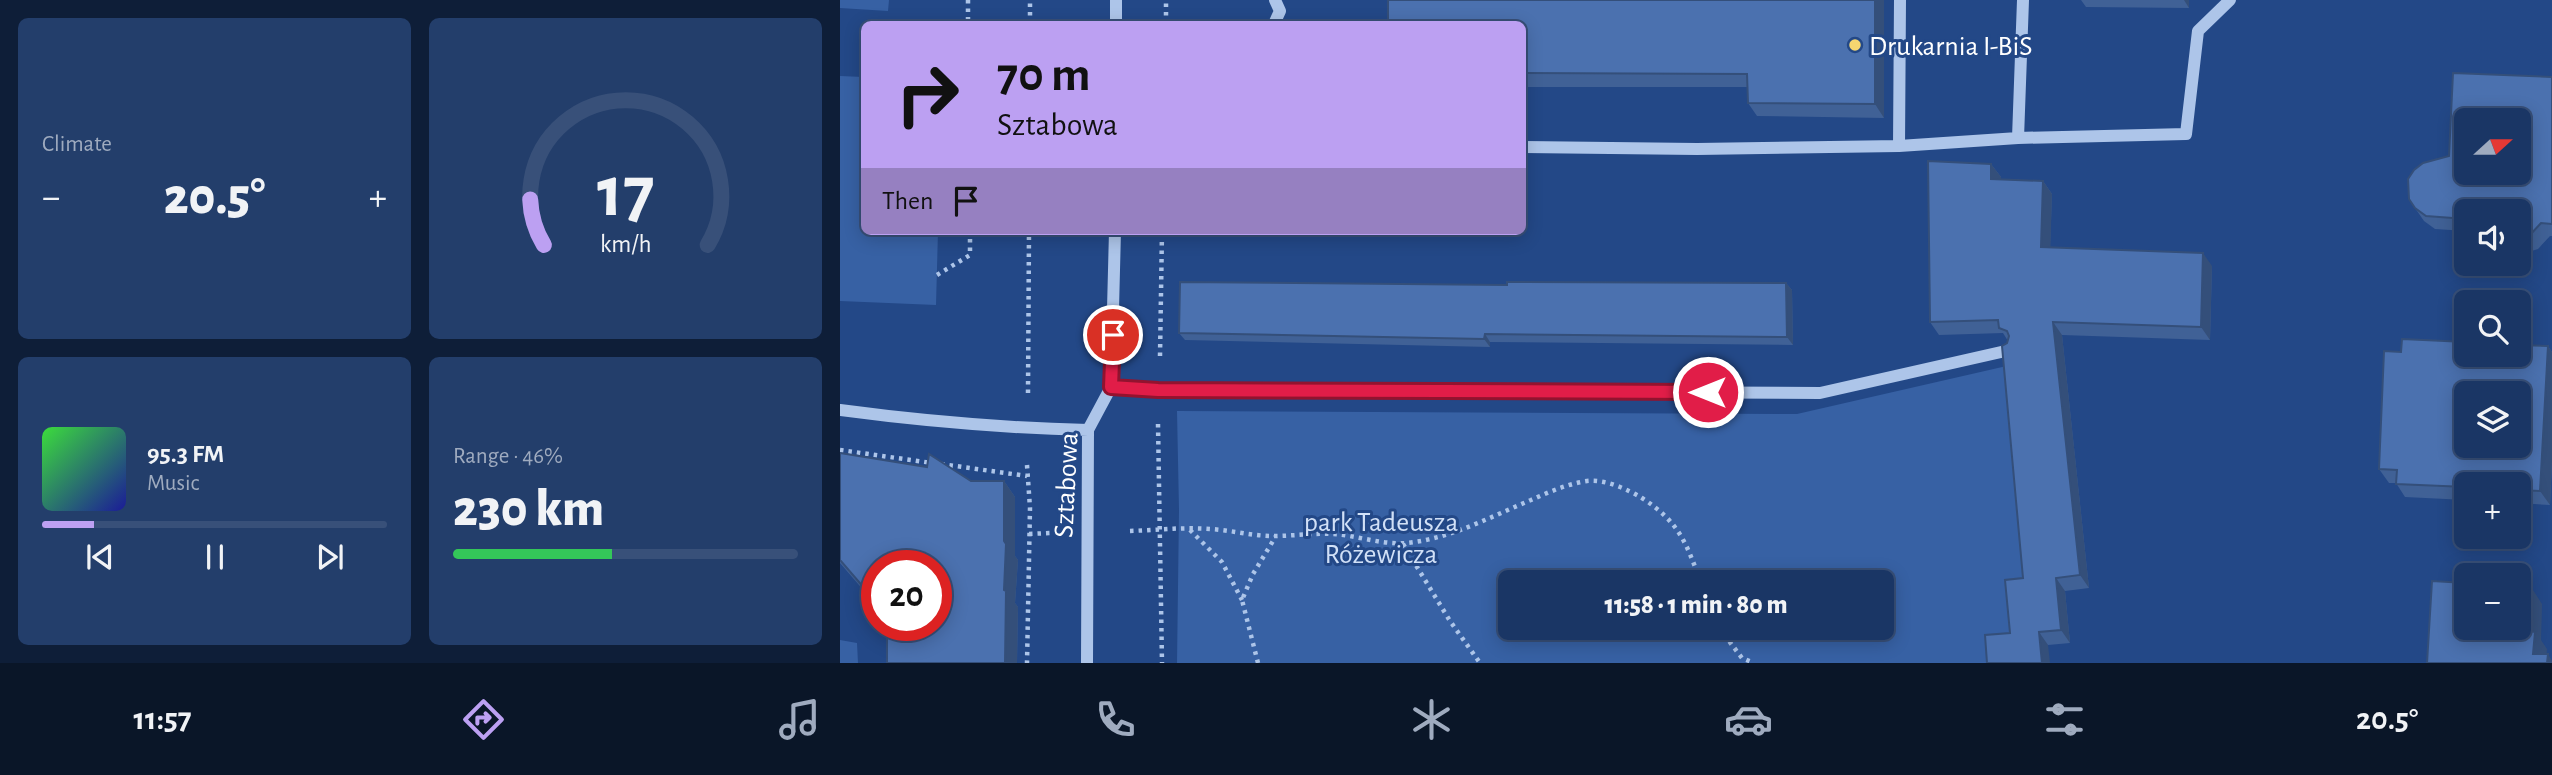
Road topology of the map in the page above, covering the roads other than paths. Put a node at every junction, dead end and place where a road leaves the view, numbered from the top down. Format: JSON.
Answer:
{"nodes":[{"id":1,"x":1116,"y":0,"type":"edge"},
{"id":2,"x":1275,"y":0,"type":"edge"},
{"id":3,"x":1900,"y":0,"type":"edge"},
{"id":4,"x":2023,"y":0,"type":"edge"},
{"id":5,"x":2230,"y":0,"type":"edge"},
{"id":6,"x":1116,"y":21,"type":"edge"},
{"id":7,"x":1276,"y":21,"type":"edge"},
{"id":8,"x":2018,"y":138,"type":"junction"},
{"id":9,"x":1899,"y":146,"type":"junction"},
{"id":10,"x":1526,"y":148,"type":"edge"},
{"id":11,"x":1115,"y":235,"type":"edge"},
{"id":12,"x":2010,"y":350,"type":"edge"},
{"id":13,"x":1111,"y":387,"type":"junction"},
{"id":14,"x":840,"y":410,"type":"edge"},
{"id":15,"x":1088,"y":430,"type":"junction"},
{"id":16,"x":1087,"y":663,"type":"edge"}],
"edges":[{"from":1,"to":6,"type":"street"},
{"from":2,"to":7,"type":"street"},
{"from":3,"to":9,"type":"street"},
{"from":4,"to":8,"type":"street"},
{"from":5,"to":8,"type":"street"},
{"from":8,"to":9,"type":"street"},
{"from":9,"to":10,"type":"street"},
{"from":11,"to":13,"type":"street","name":"Sztabowa"},
{"from":12,"to":13,"type":"street"},
{"from":13,"to":15,"type":"street","name":"Sztabowa"},
{"from":14,"to":15,"type":"street"},
{"from":15,"to":16,"type":"street","name":"Sztabowa"}]}
